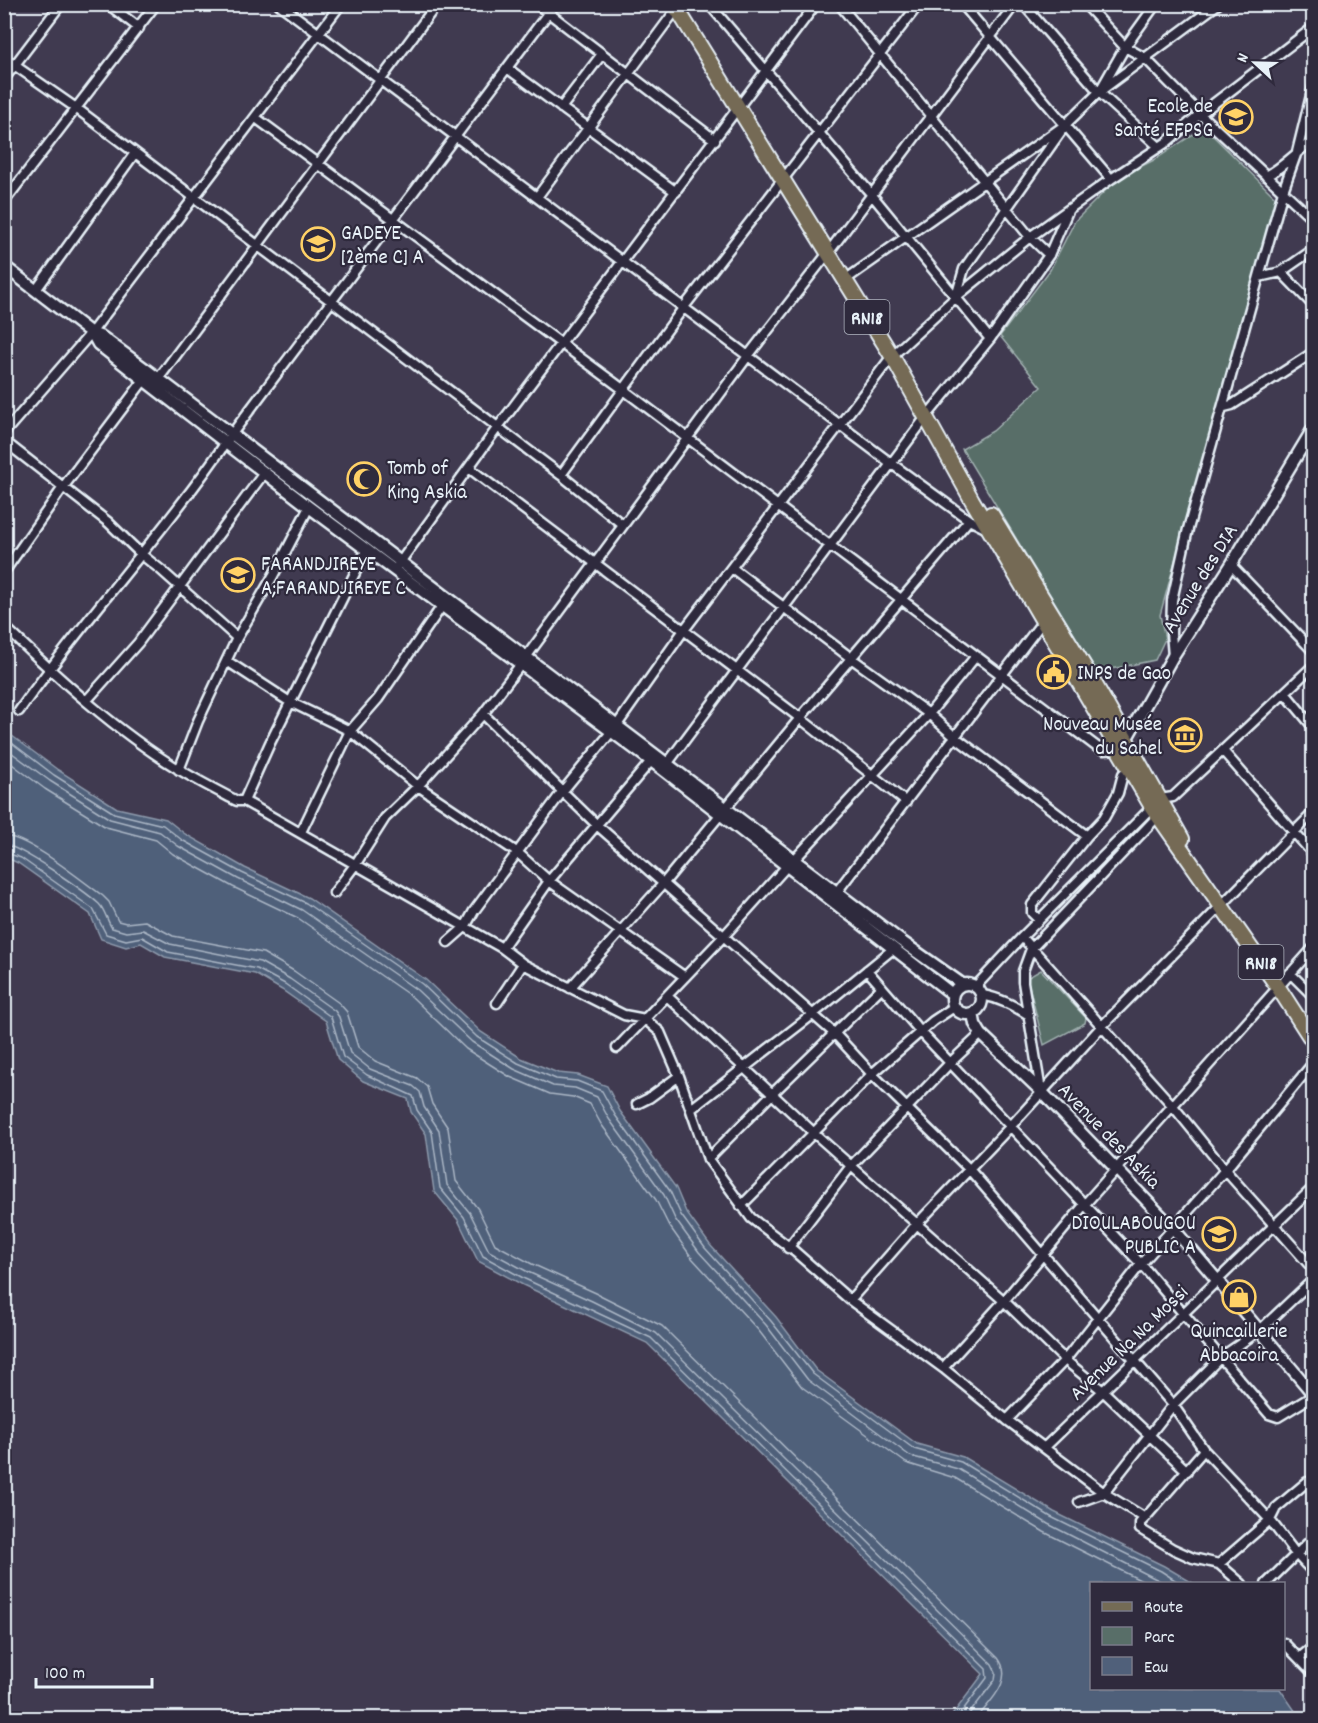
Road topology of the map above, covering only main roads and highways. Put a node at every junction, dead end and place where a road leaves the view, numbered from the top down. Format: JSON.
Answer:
{"nodes":[{"id":1,"x":677,"y":6,"type":"edge"},
{"id":2,"x":926,"y":417,"type":"junction"},
{"id":3,"x":1123,"y":745,"type":"junction"},
{"id":4,"x":1162,"y":806,"type":"junction"},
{"id":5,"x":1314,"y":1043,"type":"edge"}],
"edges":[{"from":1,"to":2,"type":"main road","number":"RN18"},
{"from":2,"to":3,"type":"main road","number":"RN18"},
{"from":2,"to":3,"type":"main road","number":"RN18"},
{"from":3,"to":4,"type":"main road","number":"RN18"},
{"from":3,"to":4,"type":"main road","number":"RN18"},
{"from":4,"to":5,"type":"main road","number":"RN18"}]}
